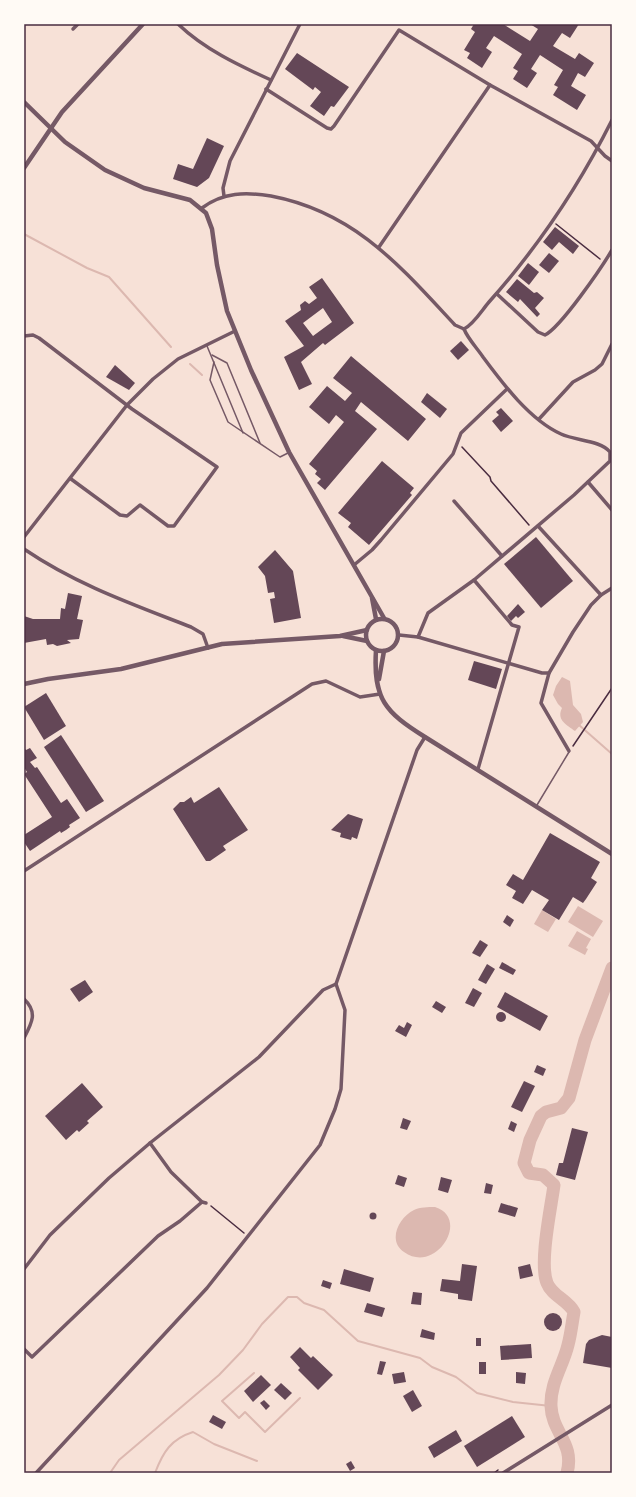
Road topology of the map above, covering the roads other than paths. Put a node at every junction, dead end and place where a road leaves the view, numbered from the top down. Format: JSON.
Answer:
{"nodes":[{"id":1,"x":78,"y":24,"type":"edge"},
{"id":2,"x":143,"y":24,"type":"edge"},
{"id":3,"x":178,"y":24,"type":"edge"},
{"id":4,"x":300,"y":24,"type":"edge"},
{"id":5,"x":73,"y":29,"type":"dead end"},
{"id":6,"x":271,"y":80,"type":"junction"},
{"id":7,"x":490,"y":85,"type":"junction"},
{"id":8,"x":266,"y":89,"type":"junction"},
{"id":9,"x":24,"y":102,"type":"edge"},
{"id":10,"x":612,"y":120,"type":"edge"},
{"id":11,"x":50,"y":129,"type":"junction"},
{"id":12,"x":598,"y":149,"type":"junction"},
{"id":13,"x":612,"y":161,"type":"edge"},
{"id":14,"x":24,"y":168,"type":"edge"},
{"id":15,"x":224,"y":196,"type":"junction"},
{"id":16,"x":202,"y":208,"type":"junction"},
{"id":17,"x":379,"y":247,"type":"junction"},
{"id":18,"x":612,"y":250,"type":"edge"},
{"id":19,"x":496,"y":294,"type":"junction"},
{"id":20,"x":464,"y":329,"type":"junction"},
{"id":21,"x":235,"y":331,"type":"junction"},
{"id":22,"x":24,"y":336,"type":"edge"},
{"id":23,"x":206,"y":344,"type":"junction"},
{"id":24,"x":612,"y":344,"type":"edge"},
{"id":25,"x":212,"y":355,"type":"junction"},
{"id":26,"x":214,"y":362,"type":"junction"},
{"id":27,"x":507,"y":388,"type":"junction"},
{"id":28,"x":127,"y":405,"type":"junction"},
{"id":29,"x":539,"y":419,"type":"junction"},
{"id":30,"x":243,"y":433,"type":"junction"},
{"id":31,"x":260,"y":443,"type":"junction"},
{"id":32,"x":289,"y":452,"type":"junction"},
{"id":33,"x":71,"y":479,"type":"junction"},
{"id":34,"x":588,"y":482,"type":"junction"},
{"id":35,"x":454,"y":502,"type":"dead end"},
{"id":36,"x":612,"y":510,"type":"edge"},
{"id":37,"x":538,"y":526,"type":"junction"},
{"id":38,"x":24,"y":537,"type":"edge"},
{"id":39,"x":24,"y":550,"type":"edge"},
{"id":40,"x":502,"y":556,"type":"junction"},
{"id":41,"x":354,"y":564,"type":"junction"},
{"id":42,"x":474,"y":580,"type":"junction"},
{"id":43,"x":612,"y":588,"type":"edge"},
{"id":44,"x":601,"y":595,"type":"junction"},
{"id":45,"x":372,"y":596,"type":"junction"},
{"id":46,"x":384,"y":618,"type":"junction"},
{"id":47,"x":376,"y":620,"type":"junction"},
{"id":48,"x":367,"y":630,"type":"junction"},
{"id":49,"x":399,"y":635,"type":"junction"},
{"id":50,"x":340,"y":636,"type":"junction"},
{"id":51,"x":418,"y":637,"type":"junction"},
{"id":52,"x":367,"y":641,"type":"junction"},
{"id":53,"x":208,"y":648,"type":"junction"},
{"id":54,"x":376,"y":650,"type":"junction"},
{"id":55,"x":384,"y":651,"type":"junction"},
{"id":56,"x":509,"y":664,"type":"junction"},
{"id":57,"x":549,"y":673,"type":"junction"},
{"id":58,"x":378,"y":682,"type":"junction"},
{"id":59,"x":24,"y":684,"type":"edge"},
{"id":60,"x":380,"y":694,"type":"junction"},
{"id":61,"x":425,"y":737,"type":"junction"},
{"id":62,"x":569,"y":751,"type":"joint"},
{"id":63,"x":478,"y":769,"type":"junction"},
{"id":64,"x":536,"y":807,"type":"junction"},
{"id":65,"x":612,"y":854,"type":"edge"},
{"id":66,"x":24,"y":871,"type":"edge"},
{"id":67,"x":336,"y":984,"type":"junction"},
{"id":68,"x":24,"y":999,"type":"edge"},
{"id":69,"x":24,"y":1038,"type":"edge"},
{"id":70,"x":150,"y":1143,"type":"junction"},
{"id":71,"x":24,"y":1269,"type":"edge"},
{"id":72,"x":24,"y":1349,"type":"edge"},
{"id":73,"x":612,"y":1405,"type":"edge"},
{"id":74,"x":36,"y":1473,"type":"edge"},
{"id":75,"x":503,"y":1473,"type":"edge"}],
"edges":[{"from":1,"to":5,"type":"street"},
{"from":2,"to":11,"type":"street"},
{"from":3,"to":6,"type":"street"},
{"from":4,"to":6,"type":"street"},
{"from":6,"to":8,"type":"street"},
{"from":7,"to":8,"type":"street"},
{"from":7,"to":12,"type":"street"},
{"from":7,"to":17,"type":"street"},
{"from":8,"to":15,"type":"street"},
{"from":9,"to":11,"type":"street"},
{"from":10,"to":12,"type":"street"},
{"from":11,"to":14,"type":"street"},
{"from":11,"to":16,"type":"street"},
{"from":12,"to":13,"type":"street"},
{"from":12,"to":19,"type":"street"},
{"from":15,"to":16,"type":"street"},
{"from":15,"to":17,"type":"street"},
{"from":16,"to":21,"type":"street"},
{"from":17,"to":20,"type":"street"},
{"from":18,"to":19,"type":"street"},
{"from":19,"to":20,"type":"street"},
{"from":20,"to":27,"type":"street"},
{"from":21,"to":23,"type":"street"},
{"from":21,"to":32,"type":"street"},
{"from":22,"to":28,"type":"street"},
{"from":23,"to":25,"type":"lane"},
{"from":23,"to":28,"type":"street"},
{"from":24,"to":29,"type":"street"},
{"from":25,"to":26,"type":"lane"},
{"from":25,"to":31,"type":"lane"},
{"from":26,"to":30,"type":"lane"},
{"from":26,"to":30,"type":"lane"},
{"from":27,"to":29,"type":"street"},
{"from":27,"to":41,"type":"street"},
{"from":28,"to":33,"type":"street"},
{"from":28,"to":33,"type":"street"},
{"from":29,"to":34,"type":"street"},
{"from":30,"to":31,"type":"lane"},
{"from":31,"to":32,"type":"lane"},
{"from":32,"to":41,"type":"street"},
{"from":33,"to":38,"type":"street"},
{"from":34,"to":36,"type":"street"},
{"from":34,"to":37,"type":"street"},
{"from":35,"to":40,"type":"street"},
{"from":37,"to":40,"type":"street"},
{"from":37,"to":44,"type":"street"},
{"from":39,"to":53,"type":"street"},
{"from":40,"to":42,"type":"street"},
{"from":41,"to":45,"type":"street"},
{"from":42,"to":51,"type":"street"},
{"from":42,"to":56,"type":"street"},
{"from":43,"to":44,"type":"street"},
{"from":44,"to":57,"type":"street"},
{"from":45,"to":46,"type":"street"},
{"from":45,"to":47,"type":"street"},
{"from":46,"to":47,"type":"street"},
{"from":46,"to":49,"type":"street"},
{"from":47,"to":48,"type":"street"},
{"from":48,"to":50,"type":"street"},
{"from":48,"to":52,"type":"street"},
{"from":49,"to":51,"type":"street"},
{"from":49,"to":55,"type":"street"},
{"from":50,"to":52,"type":"street"},
{"from":50,"to":53,"type":"street"},
{"from":51,"to":56,"type":"street"},
{"from":52,"to":54,"type":"street"},
{"from":53,"to":59,"type":"street"},
{"from":54,"to":55,"type":"street"},
{"from":54,"to":58,"type":"street"},
{"from":55,"to":58,"type":"street"},
{"from":56,"to":57,"type":"street"},
{"from":56,"to":63,"type":"street"},
{"from":57,"to":62,"type":"street"},
{"from":58,"to":60,"type":"street"},
{"from":60,"to":61,"type":"street"},
{"from":60,"to":66,"type":"street"},
{"from":61,"to":63,"type":"street"},
{"from":61,"to":67,"type":"street"},
{"from":62,"to":64,"type":"lane"},
{"from":63,"to":64,"type":"street"},
{"from":64,"to":65,"type":"street"},
{"from":67,"to":70,"type":"street"},
{"from":67,"to":74,"type":"street"},
{"from":68,"to":69,"type":"street"},
{"from":70,"to":71,"type":"street"},
{"from":70,"to":72,"type":"street"},
{"from":73,"to":75,"type":"street"}]}
